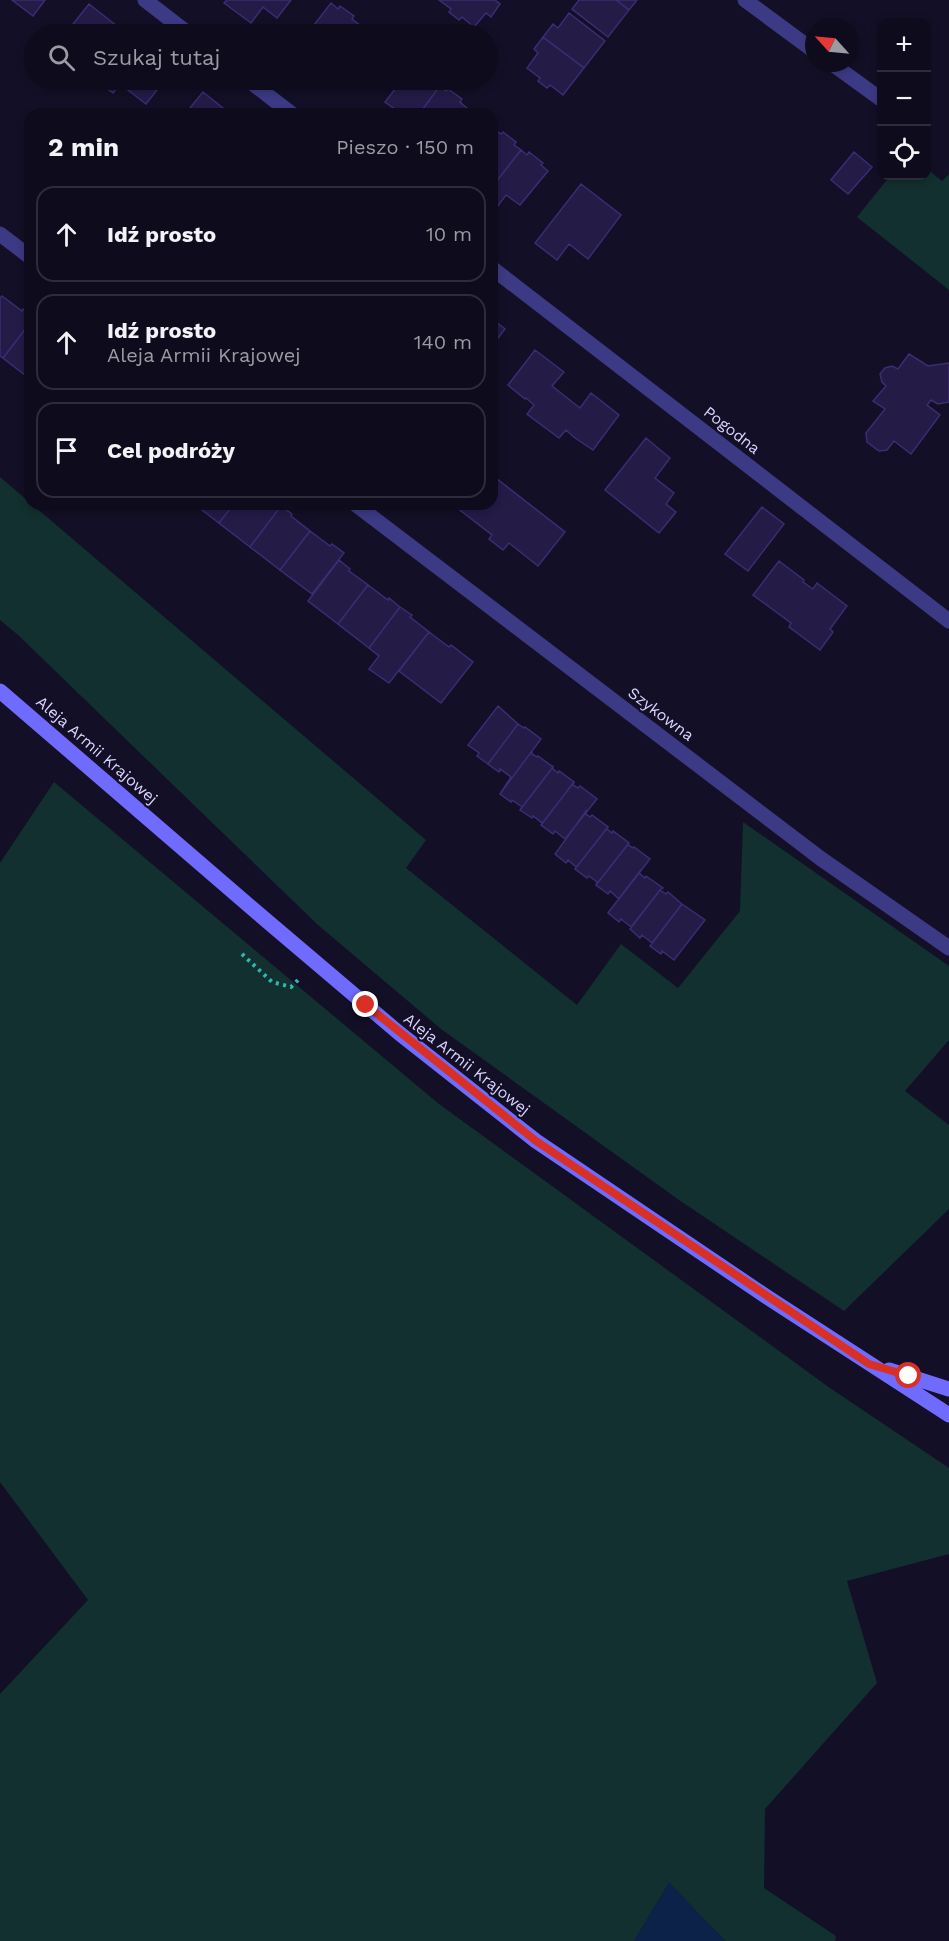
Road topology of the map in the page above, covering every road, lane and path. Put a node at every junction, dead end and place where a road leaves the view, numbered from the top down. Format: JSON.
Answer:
{"nodes":[{"id":1,"x":145,"y":0,"type":"edge"},
{"id":2,"x":745,"y":0,"type":"edge"},
{"id":3,"x":176,"y":24,"type":"edge"},
{"id":4,"x":805,"y":44,"type":"edge"},
{"id":5,"x":843,"y":72,"type":"edge"},
{"id":6,"x":261,"y":90,"type":"edge"},
{"id":7,"x":877,"y":96,"type":"edge"},
{"id":8,"x":284,"y":108,"type":"edge"},
{"id":9,"x":0,"y":234,"type":"edge"},
{"id":10,"x":24,"y":252,"type":"edge"},
{"id":11,"x":498,"y":273,"type":"edge"},
{"id":12,"x":363,"y":510,"type":"edge"},
{"id":13,"x":949,"y":621,"type":"edge"},
{"id":14,"x":0,"y":691,"type":"edge"},
{"id":15,"x":949,"y":948,"type":"edge"},
{"id":16,"x":242,"y":954,"type":"dead end"},
{"id":17,"x":316,"y":963,"type":"junction"},
{"id":18,"x":869,"y":1364,"type":"junction"},
{"id":19,"x":949,"y":1389,"type":"edge"},
{"id":20,"x":949,"y":1415,"type":"edge"}],
"edges":[{"from":1,"to":3,"type":"street"},
{"from":2,"to":4,"type":"street"},
{"from":5,"to":7,"type":"street"},
{"from":6,"to":8,"type":"street"},
{"from":9,"to":10,"type":"street"},
{"from":11,"to":13,"type":"street","name":"Pogodna"},
{"from":12,"to":15,"type":"street","name":"Szykowna"},
{"from":14,"to":17,"type":"main road","name":"Aleja Armii Krajowej"},
{"from":16,"to":17,"type":"path"},
{"from":17,"to":18,"type":"main road","name":"Aleja Armii Krajowej"},
{"from":18,"to":19,"type":"main road"},
{"from":18,"to":20,"type":"main road","name":"Aleja Armii Krajowej"}]}
